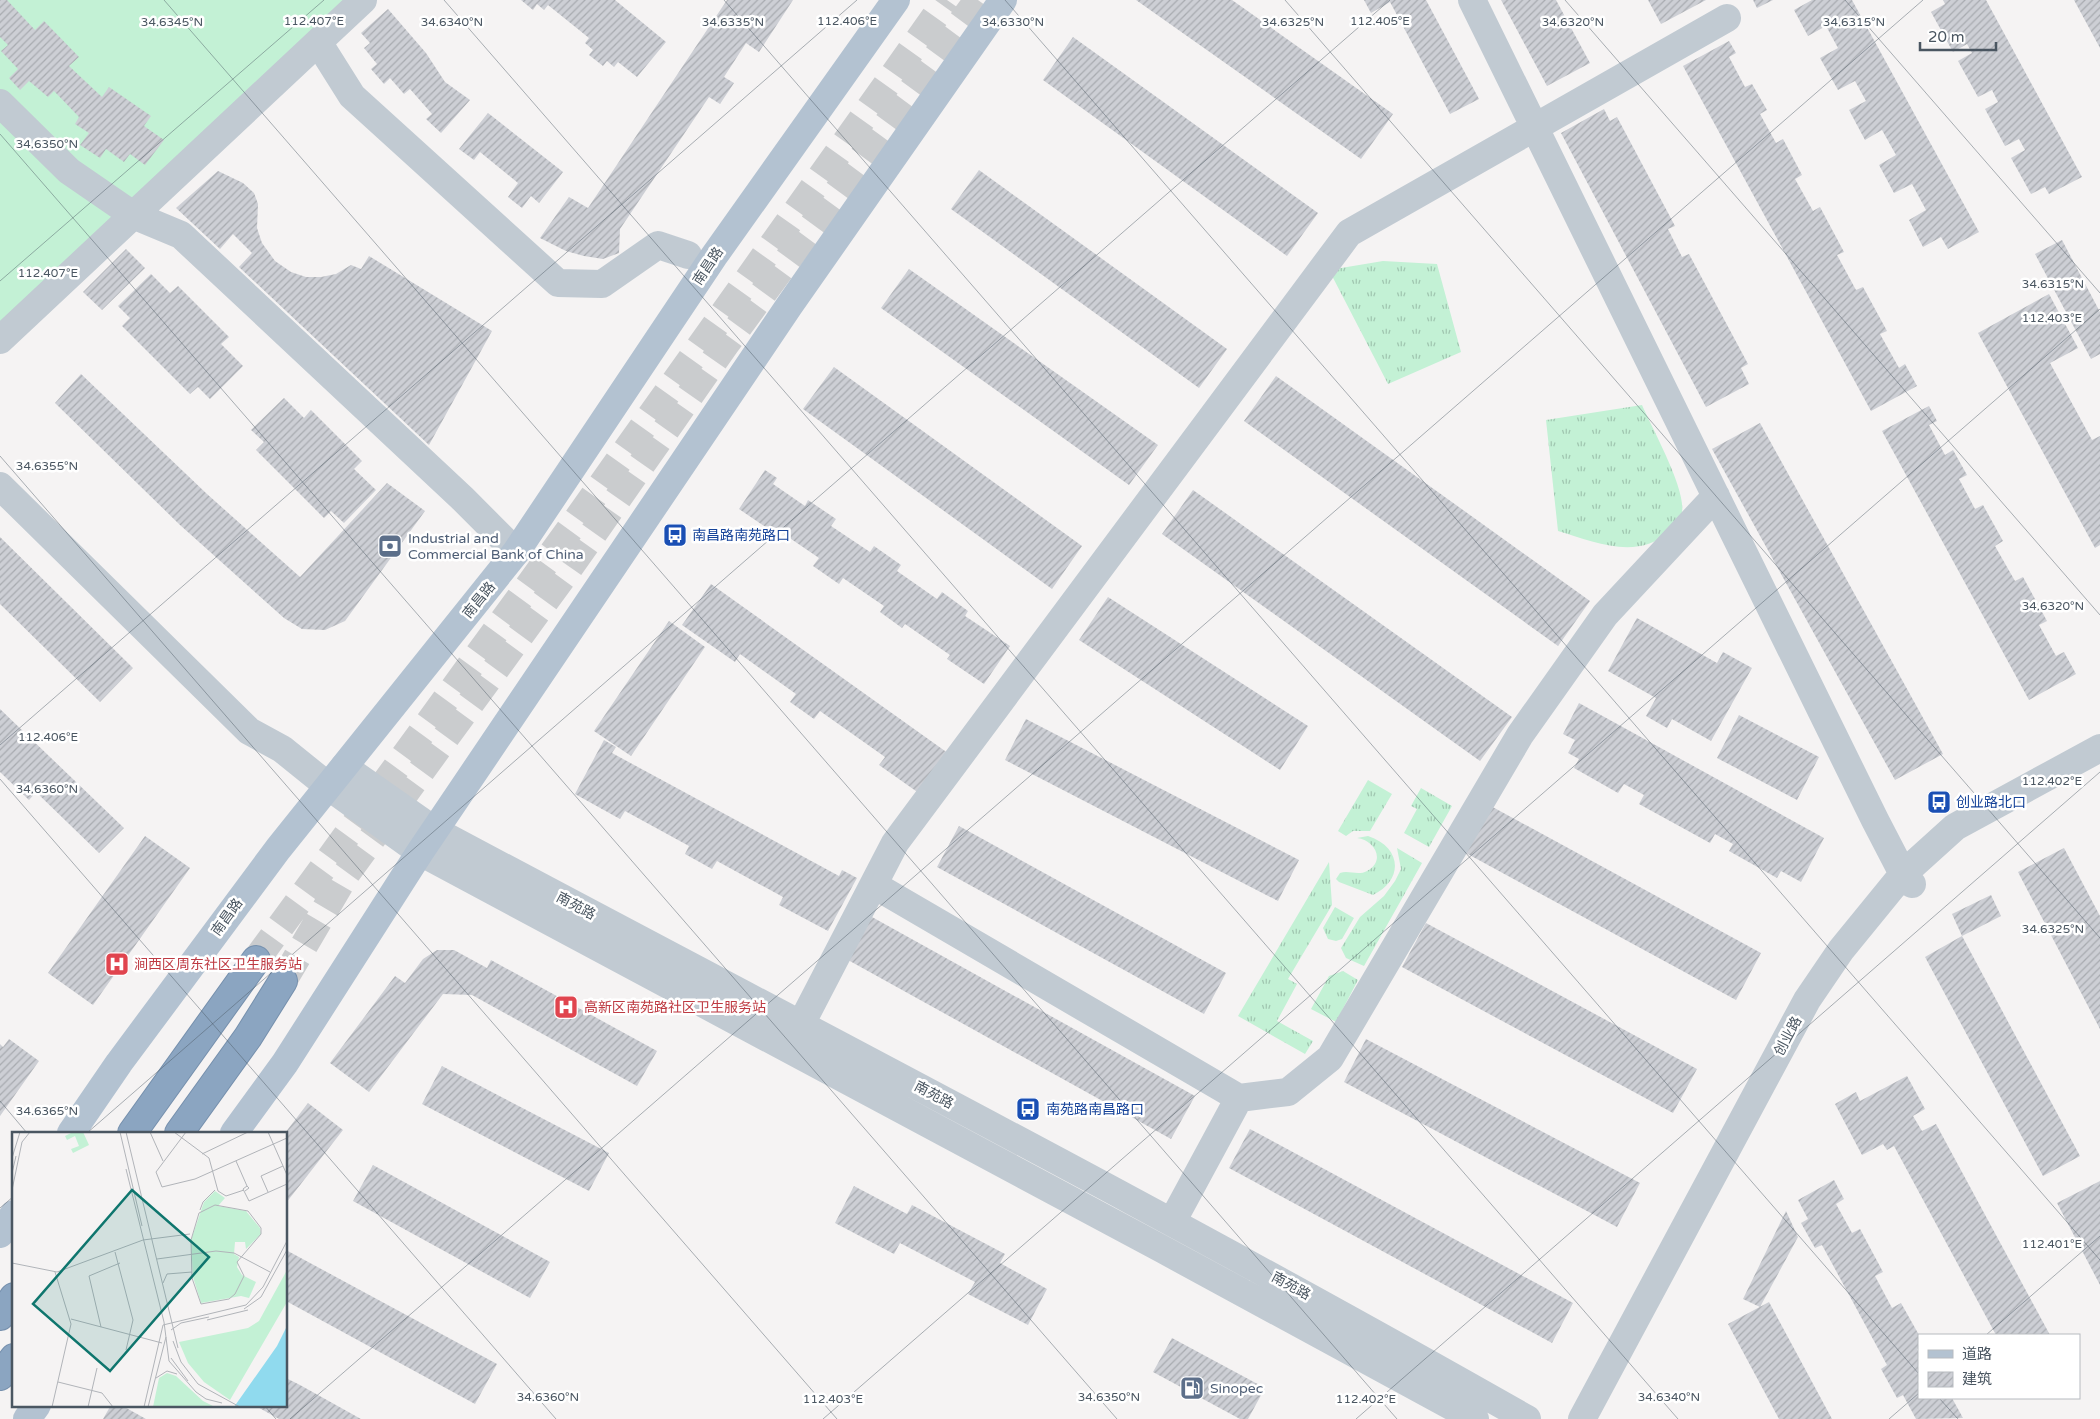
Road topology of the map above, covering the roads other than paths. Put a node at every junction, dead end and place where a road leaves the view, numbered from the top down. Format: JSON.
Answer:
{"nodes":[{"id":1,"x":363,"y":0,"type":"edge"},
{"id":2,"x":896,"y":0,"type":"edge"},
{"id":3,"x":1003,"y":0,"type":"edge"},
{"id":4,"x":1472,"y":0,"type":"edge"},
{"id":5,"x":1727,"y":18,"type":"dead end"},
{"id":6,"x":318,"y":42,"type":"junction"},
{"id":7,"x":0,"y":103,"type":"edge"},
{"id":8,"x":1534,"y":128,"type":"junction"},
{"id":9,"x":133,"y":215,"type":"junction"},
{"id":10,"x":688,"y":255,"type":"dead end"},
{"id":11,"x":0,"y":340,"type":"edge"},
{"id":12,"x":0,"y":486,"type":"edge"},
{"id":13,"x":1716,"y":496,"type":"junction"},
{"id":14,"x":516,"y":552,"type":"junction"},
{"id":15,"x":2100,"y":748,"type":"edge"},
{"id":16,"x":2100,"y":764,"type":"edge"},
{"id":17,"x":336,"y":777,"type":"junction"},
{"id":18,"x":427,"y":841,"type":"junction"},
{"id":19,"x":1908,"y":879,"type":"junction"},
{"id":20,"x":874,"y":885,"type":"junction"},
{"id":21,"x":256,"y":960,"type":"tunnel mouth"},
{"id":22,"x":283,"y":981,"type":"tunnel mouth"},
{"id":23,"x":799,"y":1027,"type":"junction"},
{"id":24,"x":1239,"y":1098,"type":"junction"},
{"id":25,"x":72,"y":1132,"type":"edge"},
{"id":26,"x":133,"y":1132,"type":"edge"},
{"id":27,"x":181,"y":1132,"type":"edge"},
{"id":28,"x":235,"y":1132,"type":"edge"},
{"id":29,"x":12,"y":1217,"type":"edge"},
{"id":30,"x":1172,"y":1222,"type":"junction"},
{"id":31,"x":0,"y":1234,"type":"edge"},
{"id":32,"x":12,"y":1299,"type":"edge"},
{"id":33,"x":0,"y":1316,"type":"edge"},
{"id":34,"x":12,"y":1361,"type":"edge"},
{"id":35,"x":0,"y":1376,"type":"edge"},
{"id":36,"x":36,"y":1406,"type":"edge"},
{"id":37,"x":27,"y":1419,"type":"edge"},
{"id":38,"x":1475,"y":1419,"type":"edge"},
{"id":39,"x":1527,"y":1419,"type":"edge"},
{"id":40,"x":1582,"y":1419,"type":"edge"},
{"id":41,"x":1602,"y":1419,"type":"edge"}],
"edges":[{"from":1,"to":6,"type":"street"},
{"from":2,"to":14,"type":"main road","name":"南昌路"},
{"from":3,"to":18,"type":"main road"},
{"from":4,"to":8,"type":"street"},
{"from":5,"to":8,"type":"street"},
{"from":6,"to":9,"type":"street"},
{"from":6,"to":10,"type":"street"},
{"from":7,"to":9,"type":"street"},
{"from":8,"to":13,"type":"street"},
{"from":8,"to":20,"type":"street"},
{"from":9,"to":11,"type":"street"},
{"from":9,"to":14,"type":"street"},
{"from":12,"to":17,"type":"street","name":"南苑路"},
{"from":13,"to":19,"type":"street"},
{"from":13,"to":24,"type":"street"},
{"from":14,"to":17,"type":"main road","name":"南昌路"},
{"from":15,"to":19,"type":"street","name":"创业路"},
{"from":16,"to":19,"type":"street","name":"创业路"},
{"from":17,"to":18,"type":"street","name":"南苑路"},
{"from":17,"to":25,"type":"main road","name":"南昌路"},
{"from":18,"to":23,"type":"street","name":"南苑路"},
{"from":18,"to":28,"type":"main road"},
{"from":18,"to":38,"type":"street","name":"南苑路"},
{"from":19,"to":40,"type":"street","name":"创业路"},
{"from":19,"to":41,"type":"street","name":"创业路"},
{"from":20,"to":23,"type":"street"},
{"from":20,"to":24,"type":"street"},
{"from":21,"to":26,"type":"highway"},
{"from":22,"to":27,"type":"highway"},
{"from":23,"to":30,"type":"street","name":"南苑路"},
{"from":24,"to":30,"type":"street"},
{"from":29,"to":31,"type":"main road"},
{"from":30,"to":39,"type":"street","name":"南苑路"},
{"from":32,"to":33,"type":"highway"},
{"from":34,"to":35,"type":"highway"},
{"from":36,"to":37,"type":"main road"}]}
